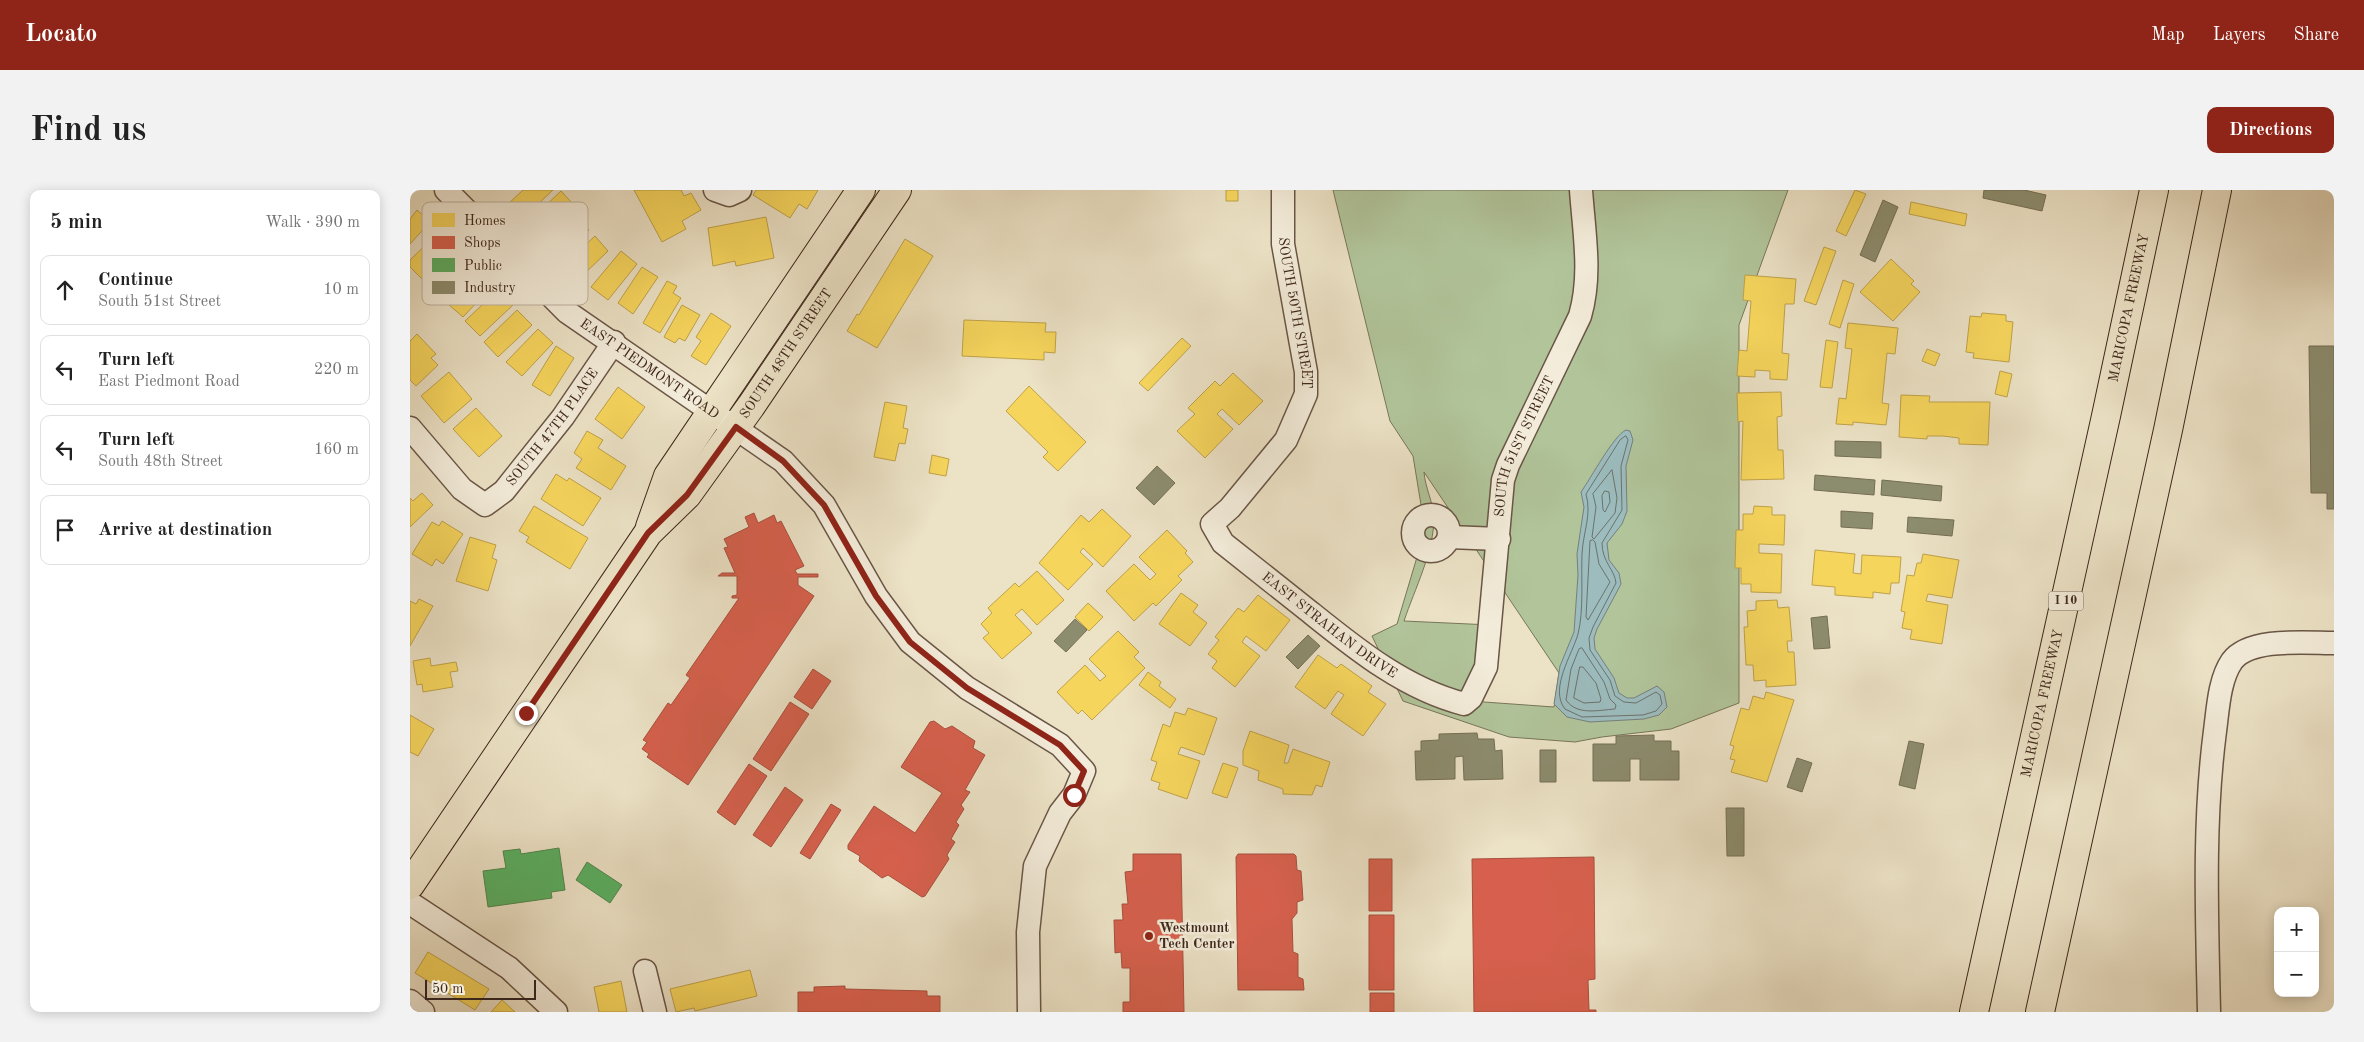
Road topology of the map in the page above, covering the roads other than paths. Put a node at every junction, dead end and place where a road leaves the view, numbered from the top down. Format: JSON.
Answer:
{"nodes":[{"id":1,"x":446,"y":190,"type":"edge"},
{"id":2,"x":716,"y":190,"type":"edge"},
{"id":3,"x":740,"y":190,"type":"edge"},
{"id":4,"x":1284,"y":190,"type":"edge"},
{"id":5,"x":1581,"y":190,"type":"edge"},
{"id":6,"x":2154,"y":190,"type":"edge"},
{"id":7,"x":2217,"y":190,"type":"edge"},
{"id":8,"x":894,"y":195,"type":"edge"},
{"id":9,"x":857,"y":197,"type":"edge"},
{"id":10,"x":458,"y":202,"type":"edge"},
{"id":11,"x":560,"y":305,"type":"edge"},
{"id":12,"x":614,"y":342,"type":"junction"},
{"id":13,"x":712,"y":412,"type":"junction"},
{"id":14,"x":736,"y":427,"type":"junction"},
{"id":15,"x":410,"y":428,"type":"edge"},
{"id":16,"x":1212,"y":524,"type":"joint"},
{"id":17,"x":648,"y":533,"type":"junction"},
{"id":18,"x":1449,"y":537,"type":"dead end"},
{"id":19,"x":1499,"y":539,"type":"junction"},
{"id":20,"x":2334,"y":644,"type":"edge"},
{"id":21,"x":1464,"y":704,"type":"joint"},
{"id":22,"x":410,"y":885,"type":"edge"},
{"id":23,"x":410,"y":903,"type":"edge"},
{"id":24,"x":645,"y":971,"type":"dead end"},
{"id":25,"x":410,"y":1001,"type":"edge"},
{"id":26,"x":423,"y":1012,"type":"edge"},
{"id":27,"x":556,"y":1012,"type":"edge"},
{"id":28,"x":655,"y":1012,"type":"edge"},
{"id":29,"x":1029,"y":1012,"type":"edge"},
{"id":30,"x":1974,"y":1012,"type":"edge"},
{"id":31,"x":2040,"y":1012,"type":"edge"},
{"id":32,"x":2209,"y":1012,"type":"edge"}],
"edges":[{"from":1,"to":10,"type":"street","name":"EAST PIEDMONT ROAD"},
{"from":2,"to":3,"type":"street"},
{"from":4,"to":16,"type":"street","name":"SOUTH 50TH STREET"},
{"from":5,"to":19,"type":"street","name":"SOUTH 51ST STREET"},
{"from":6,"to":30,"type":"main road","name":"MARICOPA FREEWAY","number":"I 10"},
{"from":7,"to":31,"type":"main road"},
{"from":8,"to":9,"type":"street"},
{"from":8,"to":14,"type":"main road","name":"SOUTH 48TH STREET"},
{"from":9,"to":13,"type":"main road","name":"SOUTH 48TH STREET"},
{"from":11,"to":12,"type":"street","name":"EAST PIEDMONT ROAD"},
{"from":12,"to":13,"type":"street","name":"EAST PIEDMONT ROAD"},
{"from":12,"to":15,"type":"street","name":"SOUTH 47TH PLACE"},
{"from":13,"to":14,"type":"street","name":"EAST PIEDMONT ROAD"},
{"from":13,"to":17,"type":"main road","name":"SOUTH 48TH STREET"},
{"from":14,"to":17,"type":"main road","name":"SOUTH 48TH STREET"},
{"from":14,"to":29,"type":"street","name":"EAST PIEDMONT ROAD"},
{"from":16,"to":21,"type":"street","name":"EAST STRAHAN DRIVE"},
{"from":17,"to":22,"type":"main road","name":"SOUTH 48TH STREET"},
{"from":18,"to":19,"type":"street"},
{"from":19,"to":21,"type":"street","name":"SOUTH 51ST STREET"},
{"from":20,"to":32,"type":"street"},
{"from":23,"to":27,"type":"street"},
{"from":24,"to":28,"type":"street"},
{"from":25,"to":26,"type":"street"}]}
